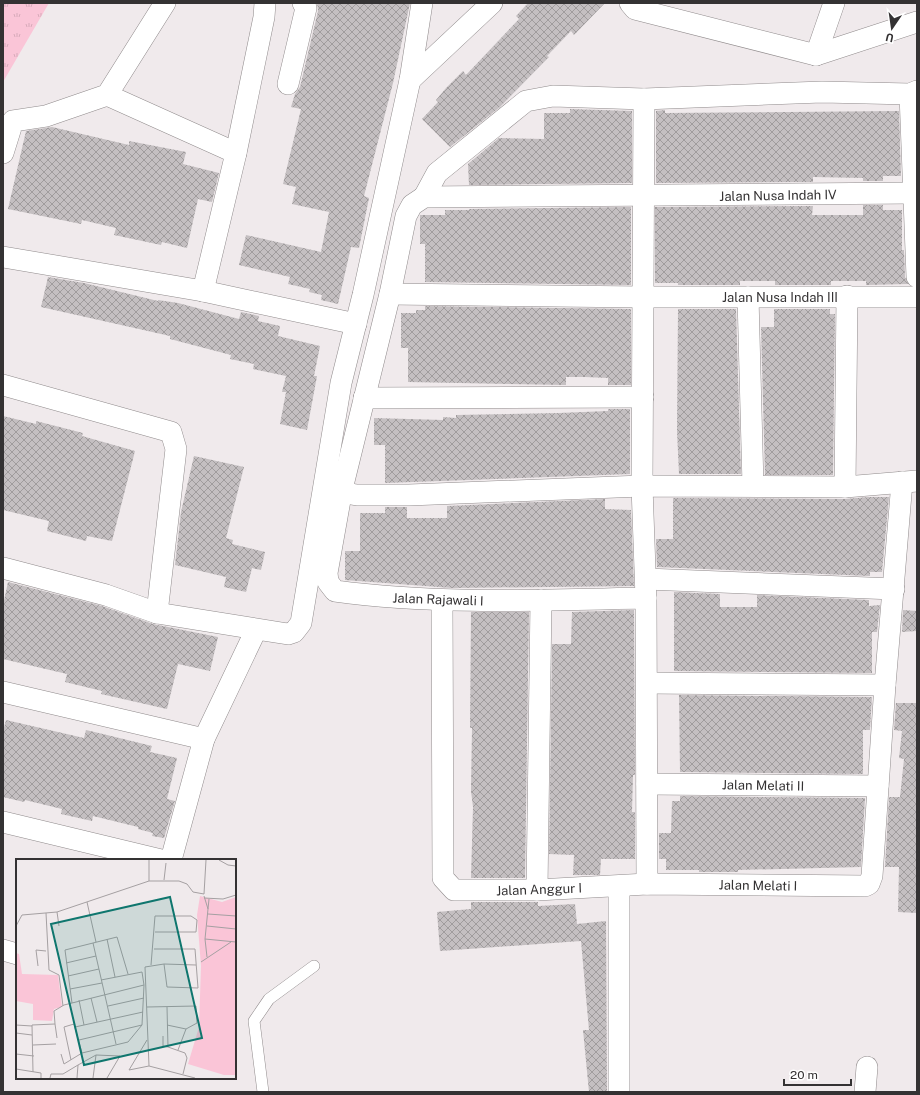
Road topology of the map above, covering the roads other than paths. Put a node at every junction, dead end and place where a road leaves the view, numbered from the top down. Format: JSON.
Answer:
{"nodes":[{"id":1,"x":165,"y":3,"type":"edge"},
{"id":2,"x":264,"y":3,"type":"edge"},
{"id":3,"x":303,"y":3,"type":"edge"},
{"id":4,"x":422,"y":3,"type":"edge"},
{"id":5,"x":492,"y":3,"type":"edge"},
{"id":6,"x":630,"y":3,"type":"edge"},
{"id":7,"x":834,"y":3,"type":"edge"},
{"id":8,"x":917,"y":22,"type":"edge"},
{"id":9,"x":816,"y":54,"type":"junction"},
{"id":10,"x":410,"y":80,"type":"junction"},
{"id":11,"x":288,"y":84,"type":"dead end"},
{"id":12,"x":913,"y":93,"type":"edge"},
{"id":13,"x":108,"y":95,"type":"junction"},
{"id":14,"x":644,"y":99,"type":"junction"},
{"id":15,"x":3,"y":153,"type":"edge"},
{"id":16,"x":236,"y":153,"type":"junction"},
{"id":17,"x":913,"y":193,"type":"junction"},
{"id":18,"x":642,"y":196,"type":"junction"},
{"id":19,"x":424,"y":197,"type":"junction"},
{"id":20,"x":3,"y":257,"type":"edge"},
{"id":21,"x":917,"y":277,"type":"edge"},
{"id":22,"x":203,"y":291,"type":"junction"},
{"id":23,"x":390,"y":294,"type":"junction"},
{"id":24,"x":847,"y":296,"type":"junction"},
{"id":25,"x":917,"y":296,"type":"edge"},
{"id":26,"x":643,"y":297,"type":"junction"},
{"id":27,"x":748,"y":297,"type":"junction"},
{"id":28,"x":356,"y":324,"type":"junction"},
{"id":29,"x":3,"y":385,"type":"edge"},
{"id":30,"x":643,"y":397,"type":"junction"},
{"id":31,"x":364,"y":398,"type":"junction"},
{"id":32,"x":910,"y":482,"type":"edge"},
{"id":33,"x":642,"y":486,"type":"junction"},
{"id":34,"x":753,"y":486,"type":"junction"},
{"id":35,"x":845,"y":487,"type":"junction"},
{"id":36,"x":342,"y":489,"type":"junction"},
{"id":37,"x":3,"y":568,"type":"edge"},
{"id":38,"x":646,"y":589,"type":"junction"},
{"id":39,"x":894,"y":589,"type":"junction"},
{"id":40,"x":442,"y":600,"type":"junction"},
{"id":41,"x":541,"y":600,"type":"junction"},
{"id":42,"x":157,"y":613,"type":"junction"},
{"id":43,"x":256,"y":630,"type":"junction"},
{"id":44,"x":646,"y":683,"type":"junction"},
{"id":45,"x":885,"y":685,"type":"junction"},
{"id":46,"x":3,"y":692,"type":"edge"},
{"id":47,"x":204,"y":739,"type":"junction"},
{"id":48,"x":647,"y":784,"type":"junction"},
{"id":49,"x":878,"y":786,"type":"junction"},
{"id":50,"x":3,"y":822,"type":"edge"},
{"id":51,"x":157,"y":859,"type":"edge"},
{"id":52,"x":171,"y":859,"type":"edge"},
{"id":53,"x":647,"y":884,"type":"junction"},
{"id":54,"x":619,"y":886,"type":"junction"},
{"id":55,"x":537,"y":890,"type":"junction"},
{"id":56,"x":3,"y":950,"type":"edge"},
{"id":57,"x":16,"y":954,"type":"edge"},
{"id":58,"x":314,"y":966,"type":"dead end"},
{"id":59,"x":867,"y":1067,"type":"dead end"},
{"id":60,"x":263,"y":1092,"type":"edge"},
{"id":61,"x":619,"y":1092,"type":"edge"},
{"id":62,"x":865,"y":1092,"type":"edge"}],
"edges":[{"from":1,"to":13,"type":"street"},
{"from":2,"to":16,"type":"street"},
{"from":3,"to":11,"type":"street"},
{"from":4,"to":10,"type":"street"},
{"from":5,"to":10,"type":"street"},
{"from":6,"to":9,"type":"street"},
{"from":7,"to":9,"type":"street"},
{"from":8,"to":9,"type":"street"},
{"from":10,"to":28,"type":"street"},
{"from":12,"to":14,"type":"street"},
{"from":12,"to":17,"type":"street"},
{"from":13,"to":15,"type":"street"},
{"from":13,"to":16,"type":"street"},
{"from":14,"to":18,"type":"street"},
{"from":14,"to":19,"type":"street"},
{"from":16,"to":22,"type":"street"},
{"from":17,"to":18,"type":"street","name":"Jalan Nusa Indah IV"},
{"from":17,"to":21,"type":"street"},
{"from":18,"to":19,"type":"street","name":"Jalan Nusa Indah IV"},
{"from":18,"to":26,"type":"street"},
{"from":19,"to":23,"type":"street"},
{"from":20,"to":22,"type":"street"},
{"from":22,"to":28,"type":"street"},
{"from":23,"to":26,"type":"street","name":"Jalan Nusa Indah III"},
{"from":23,"to":31,"type":"street"},
{"from":24,"to":25,"type":"street","name":"Jalan Nusa Indah III"},
{"from":24,"to":27,"type":"street","name":"Jalan Nusa Indah III"},
{"from":24,"to":35,"type":"street"},
{"from":26,"to":27,"type":"street","name":"Jalan Nusa Indah III"},
{"from":26,"to":30,"type":"street"},
{"from":27,"to":34,"type":"street"},
{"from":28,"to":43,"type":"street"},
{"from":29,"to":42,"type":"street"},
{"from":30,"to":31,"type":"street"},
{"from":30,"to":33,"type":"street"},
{"from":31,"to":36,"type":"street"},
{"from":32,"to":35,"type":"street"},
{"from":32,"to":39,"type":"street"},
{"from":33,"to":34,"type":"street"},
{"from":33,"to":36,"type":"street"},
{"from":33,"to":38,"type":"street"},
{"from":34,"to":35,"type":"street"},
{"from":36,"to":40,"type":"street","name":"Jalan Rajawali I"},
{"from":37,"to":42,"type":"street"},
{"from":38,"to":39,"type":"street","name":"Jalan Rajawali I"},
{"from":38,"to":41,"type":"street","name":"Jalan Rajawali I"},
{"from":38,"to":44,"type":"street"},
{"from":39,"to":45,"type":"street"},
{"from":40,"to":41,"type":"street","name":"Jalan Rajawali I"},
{"from":40,"to":55,"type":"street","name":"Jalan Anggur I"},
{"from":41,"to":55,"type":"street"},
{"from":42,"to":43,"type":"street"},
{"from":43,"to":47,"type":"street"},
{"from":44,"to":45,"type":"street"},
{"from":44,"to":48,"type":"street"},
{"from":45,"to":49,"type":"street"},
{"from":46,"to":47,"type":"street"},
{"from":47,"to":52,"type":"street"},
{"from":48,"to":49,"type":"street","name":"Jalan Melati II"},
{"from":48,"to":53,"type":"street"},
{"from":49,"to":53,"type":"street","name":"Jalan Melati I"},
{"from":50,"to":51,"type":"street"},
{"from":53,"to":54,"type":"street","name":"Jalan Melati I"},
{"from":54,"to":55,"type":"street","name":"Jalan Anggur I"},
{"from":54,"to":61,"type":"street"},
{"from":56,"to":57,"type":"street"},
{"from":58,"to":60,"type":"lane"},
{"from":59,"to":62,"type":"street"}]}
